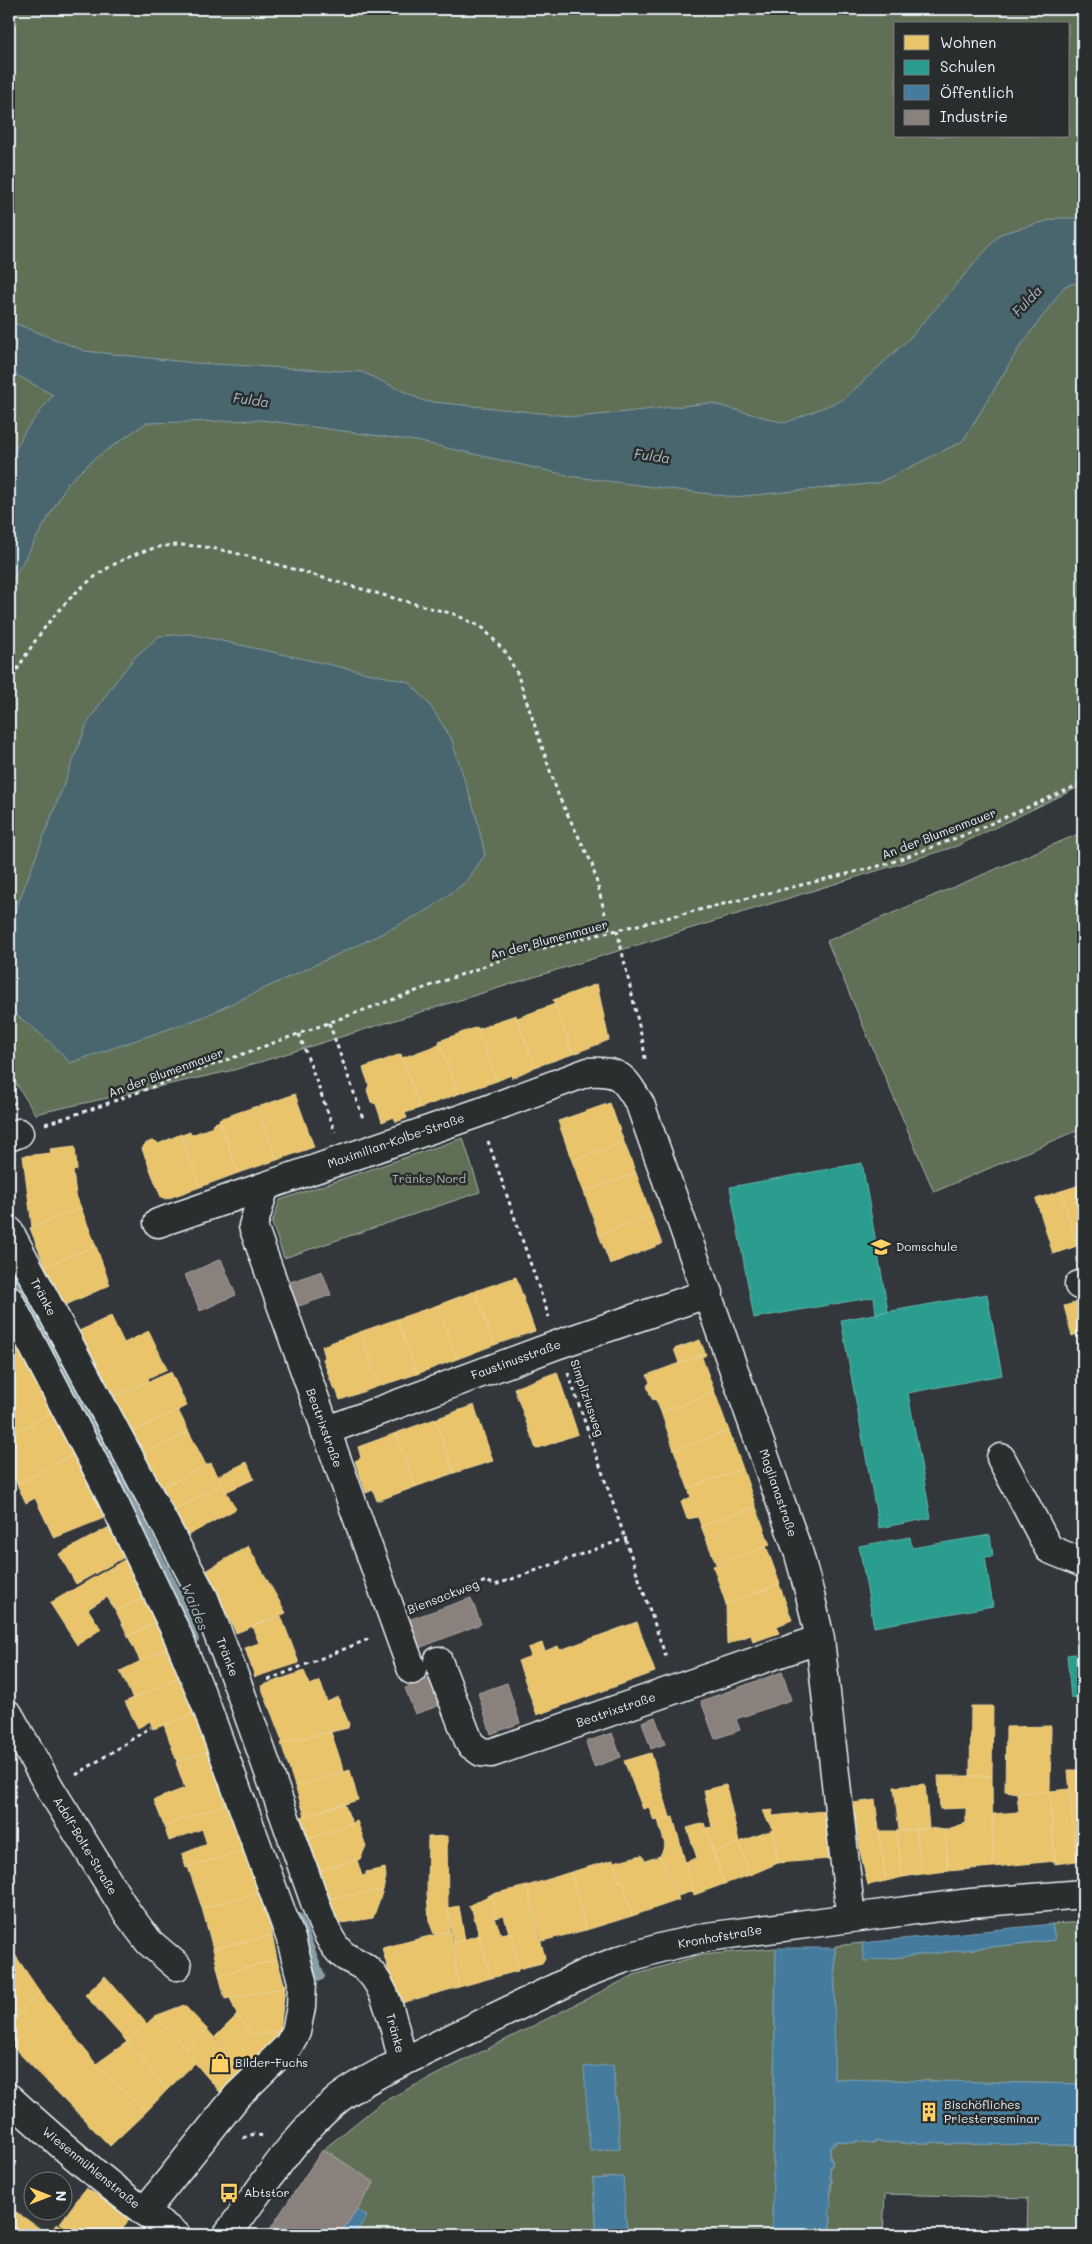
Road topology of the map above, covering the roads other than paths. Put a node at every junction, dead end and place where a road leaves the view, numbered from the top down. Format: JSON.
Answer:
{"nodes":[{"id":1,"x":630,"y":1088,"type":"joint"},
{"id":2,"x":265,"y":1186,"type":"junction"},
{"id":3,"x":158,"y":1223,"type":"dead end"},
{"id":4,"x":9,"y":1231,"type":"edge"},
{"id":5,"x":709,"y":1294,"type":"junction"},
{"id":6,"x":9,"y":1300,"type":"edge"},
{"id":7,"x":325,"y":1431,"type":"junction"},
{"id":8,"x":1001,"y":1458,"type":"dead end"},
{"id":9,"x":1083,"y":1562,"type":"edge"},
{"id":10,"x":820,"y":1639,"type":"junction"},
{"id":11,"x":438,"y":1661,"type":"dead end"},
{"id":12,"x":412,"y":1670,"type":"dead end"},
{"id":13,"x":9,"y":1715,"type":"edge"},
{"id":14,"x":17,"y":1750,"type":"edge"},
{"id":15,"x":1083,"y":1894,"type":"edge"},
{"id":16,"x":851,"y":1918,"type":"junction"},
{"id":17,"x":177,"y":1966,"type":"dead end"},
{"id":18,"x":392,"y":2067,"type":"junction"},
{"id":19,"x":9,"y":2098,"type":"edge"},
{"id":20,"x":144,"y":2212,"type":"junction"},
{"id":21,"x":176,"y":2235,"type":"edge"},
{"id":22,"x":227,"y":2235,"type":"edge"}],
"edges":[{"from":1,"to":2,"type":"street","name":"Maximilian-Kolbe-Straße"},
{"from":1,"to":5,"type":"street","name":"Maglianastraße"},
{"from":2,"to":3,"type":"street","name":"Maximilian-Kolbe-Straße"},
{"from":2,"to":7,"type":"street","name":"Beatrixstraße"},
{"from":4,"to":18,"type":"street","name":"Tränke"},
{"from":5,"to":7,"type":"street","name":"Faustinusstraße"},
{"from":5,"to":10,"type":"street","name":"Maglianastraße"},
{"from":6,"to":20,"type":"street"},
{"from":7,"to":12,"type":"street","name":"Beatrixstraße"},
{"from":8,"to":9,"type":"street"},
{"from":10,"to":11,"type":"street","name":"Beatrixstraße"},
{"from":10,"to":16,"type":"street","name":"Maglianastraße"},
{"from":13,"to":14,"type":"street","name":"Adolf-Bolte-Straße"},
{"from":14,"to":17,"type":"street","name":"Adolf-Bolte-Straße"},
{"from":15,"to":16,"type":"street","name":"Kronhofstraße"},
{"from":16,"to":18,"type":"street","name":"Kronhofstraße"},
{"from":18,"to":22,"type":"street"},
{"from":19,"to":20,"type":"street","name":"Wiesenmühlenstraße"},
{"from":20,"to":21,"type":"street","name":"Wiesenmühlenstraße"}]}
